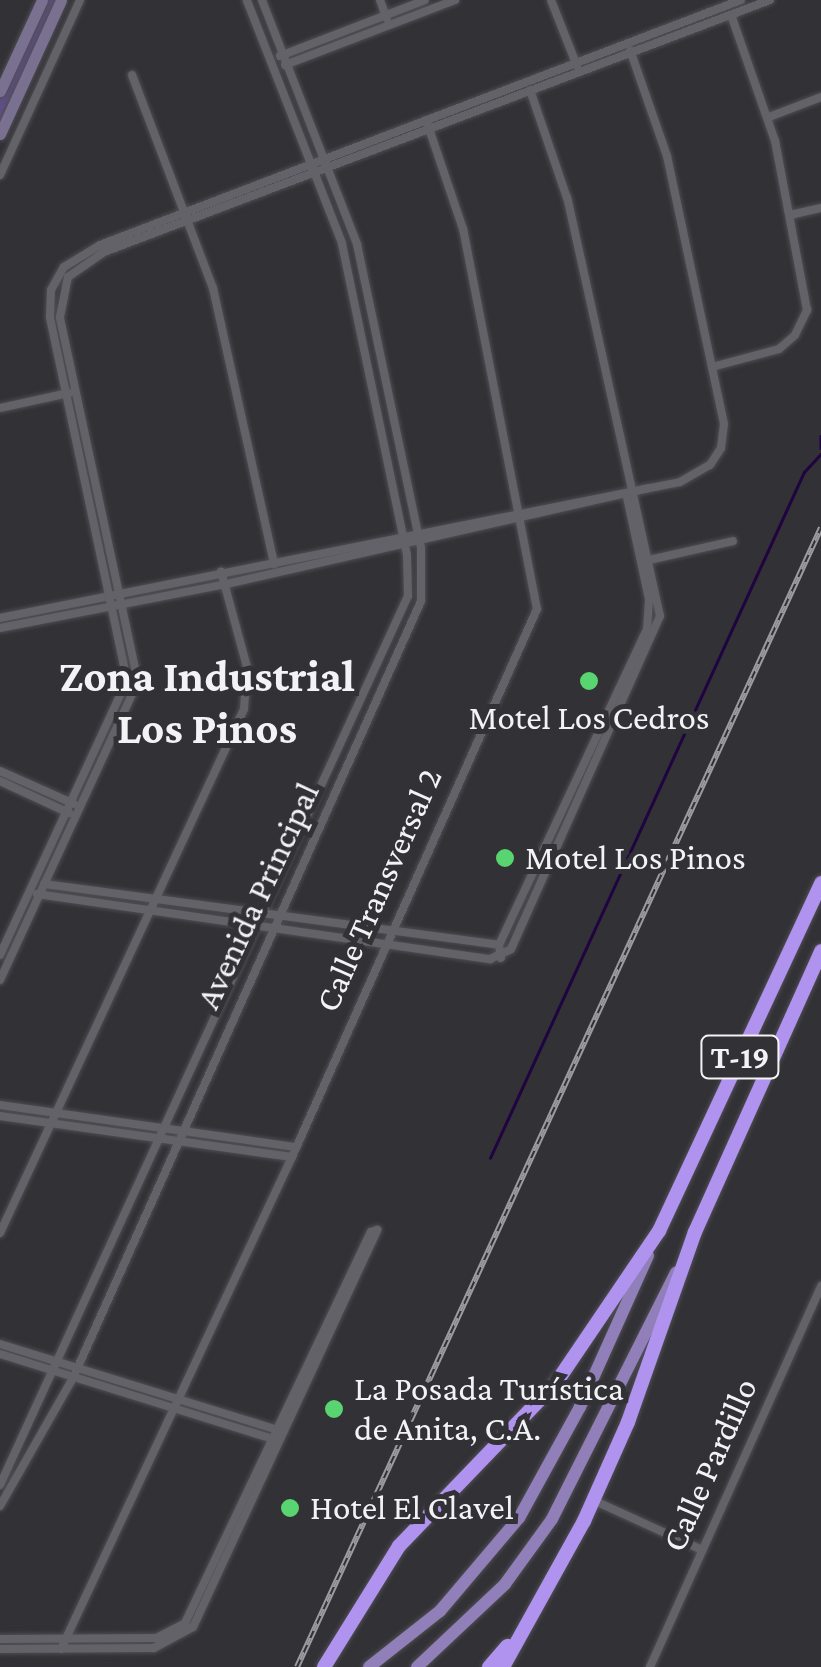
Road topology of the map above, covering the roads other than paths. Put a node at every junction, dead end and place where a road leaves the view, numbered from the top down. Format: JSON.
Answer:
{"nodes":[{"id":1,"x":42,"y":0,"type":"edge"},
{"id":2,"x":61,"y":0,"type":"edge"},
{"id":3,"x":80,"y":0,"type":"edge"},
{"id":4,"x":246,"y":0,"type":"edge"},
{"id":5,"x":262,"y":0,"type":"edge"},
{"id":6,"x":380,"y":0,"type":"edge"},
{"id":7,"x":425,"y":0,"type":"edge"},
{"id":8,"x":455,"y":0,"type":"edge"},
{"id":9,"x":551,"y":0,"type":"edge"},
{"id":10,"x":741,"y":0,"type":"edge"},
{"id":11,"x":770,"y":0,"type":"edge"},
{"id":12,"x":729,"y":10,"type":"junction"},
{"id":13,"x":388,"y":21,"type":"junction"},
{"id":14,"x":630,"y":48,"type":"junction"},
{"id":15,"x":284,"y":54,"type":"junction"},
{"id":16,"x":576,"y":63,"type":"junction"},
{"id":17,"x":274,"y":64,"type":"junction"},
{"id":18,"x":289,"y":64,"type":"junction"},
{"id":19,"x":580,"y":72,"type":"junction"},
{"id":20,"x":132,"y":75,"type":"dead end"},
{"id":21,"x":526,"y":82,"type":"junction"},
{"id":22,"x":0,"y":91,"type":"edge"},
{"id":23,"x":530,"y":91,"type":"junction"},
{"id":24,"x":821,"y":97,"type":"edge"},
{"id":25,"x":769,"y":116,"type":"junction"},
{"id":26,"x":428,"y":125,"type":"junction"},
{"id":27,"x":0,"y":134,"type":"edge"},
{"id":28,"x":328,"y":163,"type":"junction"},
{"id":29,"x":314,"y":168,"type":"junction"},
{"id":30,"x":0,"y":175,"type":"edge"},
{"id":31,"x":821,"y":208,"type":"edge"},
{"id":32,"x":790,"y":215,"type":"junction"},
{"id":33,"x":186,"y":216,"type":"junction"},
{"id":34,"x":361,"y":263,"type":"junction"},
{"id":35,"x":348,"y":266,"type":"junction"},
{"id":36,"x":369,"y":298,"type":"junction"},
{"id":37,"x":355,"y":302,"type":"junction"},
{"id":38,"x":712,"y":367,"type":"junction"},
{"id":39,"x":71,"y":392,"type":"junction"},
{"id":40,"x":0,"y":408,"type":"edge"},
{"id":41,"x":630,"y":490,"type":"junction"},
{"id":42,"x":522,"y":514,"type":"junction"},
{"id":43,"x":417,"y":531,"type":"junction"},
{"id":44,"x":403,"y":534,"type":"junction"},
{"id":45,"x":732,"y":541,"type":"dead end"},
{"id":46,"x":420,"y":542,"type":"junction"},
{"id":47,"x":405,"y":545,"type":"junction"},
{"id":48,"x":646,"y":560,"type":"junction"},
{"id":49,"x":273,"y":561,"type":"junction"},
{"id":50,"x":220,"y":572,"type":"junction"},
{"id":51,"x":277,"y":572,"type":"junction"},
{"id":52,"x":222,"y":585,"type":"junction"},
{"id":53,"x":408,"y":596,"type":"junction"},
{"id":54,"x":114,"y":599,"type":"junction"},
{"id":55,"x":421,"y":601,"type":"junction"},
{"id":56,"x":53,"y":612,"type":"junction"},
{"id":57,"x":404,"y":612,"type":"junction"},
{"id":58,"x":417,"y":616,"type":"junction"},
{"id":59,"x":0,"y":618,"type":"edge"},
{"id":60,"x":0,"y":628,"type":"edge"},
{"id":61,"x":650,"y":635,"type":"junction"},
{"id":62,"x":127,"y":680,"type":"junction"},
{"id":63,"x":623,"y":681,"type":"junction"},
{"id":64,"x":138,"y":682,"type":"junction"},
{"id":65,"x":633,"y":685,"type":"junction"},
{"id":66,"x":589,"y":755,"type":"junction"},
{"id":67,"x":600,"y":759,"type":"junction"},
{"id":68,"x":0,"y":770,"type":"edge"},
{"id":69,"x":0,"y":782,"type":"edge"},
{"id":70,"x":72,"y":811,"type":"junction"},
{"id":71,"x":33,"y":882,"type":"junction"},
{"id":72,"x":821,"y":883,"type":"edge"},
{"id":73,"x":44,"y":884,"type":"junction"},
{"id":74,"x":28,"y":893,"type":"junction"},
{"id":75,"x":40,"y":894,"type":"junction"},
{"id":76,"x":156,"y":899,"type":"junction"},
{"id":77,"x":519,"y":906,"type":"junction"},
{"id":78,"x":151,"y":910,"type":"junction"},
{"id":79,"x":530,"y":911,"type":"junction"},
{"id":80,"x":265,"y":914,"type":"junction"},
{"id":81,"x":279,"y":916,"type":"junction"},
{"id":82,"x":260,"y":924,"type":"junction"},
{"id":83,"x":274,"y":926,"type":"junction"},
{"id":84,"x":390,"y":931,"type":"junction"},
{"id":85,"x":385,"y":942,"type":"junction"},
{"id":86,"x":499,"y":945,"type":"junction"},
{"id":87,"x":821,"y":951,"type":"edge"},
{"id":88,"x":0,"y":955,"type":"edge"},
{"id":89,"x":501,"y":958,"type":"junction"},
{"id":90,"x":0,"y":980,"type":"edge"},
{"id":91,"x":0,"y":1105,"type":"edge"},
{"id":92,"x":54,"y":1112,"type":"junction"},
{"id":93,"x":0,"y":1116,"type":"edge"},
{"id":94,"x":50,"y":1123,"type":"junction"},
{"id":95,"x":166,"y":1128,"type":"junction"},
{"id":96,"x":180,"y":1130,"type":"junction"},
{"id":97,"x":231,"y":1137,"type":"junction"},
{"id":98,"x":161,"y":1138,"type":"junction"},
{"id":99,"x":176,"y":1141,"type":"junction"},
{"id":100,"x":227,"y":1148,"type":"junction"},
{"id":101,"x":294,"y":1152,"type":"junction"},
{"id":102,"x":659,"y":1231,"type":"junction"},
{"id":103,"x":695,"y":1232,"type":"junction"},
{"id":104,"x":0,"y":1233,"type":"edge"},
{"id":105,"x":821,"y":1286,"type":"edge"},
{"id":106,"x":0,"y":1344,"type":"edge"},
{"id":107,"x":0,"y":1354,"type":"edge"},
{"id":108,"x":59,"y":1368,"type":"junction"},
{"id":109,"x":75,"y":1373,"type":"junction"},
{"id":110,"x":172,"y":1403,"type":"junction"},
{"id":111,"x":281,"y":1431,"type":"junction"},
{"id":112,"x":277,"y":1440,"type":"junction"},
{"id":113,"x":0,"y":1485,"type":"edge"},
{"id":114,"x":252,"y":1495,"type":"junction"},
{"id":115,"x":593,"y":1500,"type":"junction"},
{"id":116,"x":0,"y":1506,"type":"edge"},
{"id":117,"x":702,"y":1550,"type":"junction"},
{"id":118,"x":210,"y":1572,"type":"junction"},
{"id":119,"x":220,"y":1576,"type":"junction"},
{"id":120,"x":544,"y":1597,"type":"junction"},
{"id":121,"x":188,"y":1626,"type":"junction"},
{"id":122,"x":0,"y":1639,"type":"edge"},
{"id":123,"x":65,"y":1639,"type":"junction"},
{"id":124,"x":0,"y":1648,"type":"edge"},
{"id":125,"x":60,"y":1649,"type":"junction"},
{"id":126,"x":324,"y":1667,"type":"edge"},
{"id":127,"x":370,"y":1667,"type":"edge"},
{"id":128,"x":418,"y":1667,"type":"edge"},
{"id":129,"x":488,"y":1667,"type":"edge"},
{"id":130,"x":503,"y":1667,"type":"edge"},
{"id":131,"x":650,"y":1667,"type":"edge"}],
"edges":[{"from":1,"to":22,"type":"street"},
{"from":2,"to":27,"type":"street"},
{"from":3,"to":30,"type":"street"},
{"from":4,"to":17,"type":"street","name":"Avenida Principal"},
{"from":5,"to":15,"type":"street","name":"Avenida Principal"},
{"from":6,"to":13,"type":"street"},
{"from":7,"to":13,"type":"street"},
{"from":8,"to":13,"type":"street"},
{"from":9,"to":16,"type":"street"},
{"from":10,"to":12,"type":"street"},
{"from":11,"to":12,"type":"street"},
{"from":12,"to":14,"type":"street"},
{"from":12,"to":25,"type":"street"},
{"from":13,"to":15,"type":"street"},
{"from":13,"to":18,"type":"street"},
{"from":14,"to":16,"type":"street"},
{"from":14,"to":19,"type":"street"},
{"from":14,"to":38,"type":"street"},
{"from":15,"to":17,"type":"street"},
{"from":15,"to":18,"type":"street","name":"Avenida Principal"},
{"from":16,"to":19,"type":"street"},
{"from":16,"to":21,"type":"street"},
{"from":17,"to":18,"type":"street"},
{"from":17,"to":29,"type":"street","name":"Avenida Principal"},
{"from":18,"to":28,"type":"street","name":"Avenida Principal"},
{"from":19,"to":23,"type":"street"},
{"from":20,"to":33,"type":"street"},
{"from":21,"to":23,"type":"street"},
{"from":21,"to":26,"type":"street"},
{"from":23,"to":26,"type":"street"},
{"from":23,"to":41,"type":"street"},
{"from":24,"to":25,"type":"street"},
{"from":25,"to":32,"type":"street"},
{"from":26,"to":28,"type":"street"},
{"from":26,"to":42,"type":"street","name":"Calle Transversal 2"},
{"from":28,"to":29,"type":"street"},
{"from":28,"to":34,"type":"street","name":"Avenida Principal"},
{"from":29,"to":33,"type":"street"},
{"from":29,"to":35,"type":"street","name":"Avenida Principal"},
{"from":31,"to":32,"type":"street"},
{"from":32,"to":38,"type":"street"},
{"from":33,"to":39,"type":"street"},
{"from":33,"to":49,"type":"street"},
{"from":34,"to":35,"type":"street"},
{"from":34,"to":36,"type":"street","name":"Avenida Principal"},
{"from":35,"to":37,"type":"street","name":"Avenida Principal"},
{"from":36,"to":37,"type":"street"},
{"from":36,"to":43,"type":"street","name":"Avenida Principal"},
{"from":37,"to":44,"type":"street","name":"Avenida Principal"},
{"from":38,"to":41,"type":"street"},
{"from":39,"to":40,"type":"street"},
{"from":39,"to":54,"type":"street"},
{"from":41,"to":42,"type":"street"},
{"from":41,"to":48,"type":"street"},
{"from":42,"to":43,"type":"street"},
{"from":42,"to":46,"type":"street"},
{"from":42,"to":84,"type":"street","name":"Calle Transversal 2"},
{"from":43,"to":44,"type":"street"},
{"from":43,"to":46,"type":"street","name":"Avenida Principal"},
{"from":44,"to":47,"type":"street","name":"Avenida Principal"},
{"from":44,"to":49,"type":"street"},
{"from":45,"to":48,"type":"street"},
{"from":46,"to":47,"type":"street"},
{"from":46,"to":55,"type":"street","name":"Avenida Principal"},
{"from":47,"to":51,"type":"street"},
{"from":47,"to":53,"type":"street","name":"Avenida Principal"},
{"from":48,"to":61,"type":"street"},
{"from":49,"to":50,"type":"street"},
{"from":49,"to":51,"type":"street"},
{"from":50,"to":52,"type":"street"},
{"from":50,"to":54,"type":"street"},
{"from":51,"to":52,"type":"street"},
{"from":52,"to":54,"type":"street"},
{"from":52,"to":76,"type":"street"},
{"from":53,"to":55,"type":"street"},
{"from":53,"to":57,"type":"street","name":"Avenida Principal"},
{"from":54,"to":56,"type":"street"},
{"from":54,"to":62,"type":"street"},
{"from":54,"to":64,"type":"street"},
{"from":55,"to":58,"type":"street","name":"Avenida Principal"},
{"from":56,"to":59,"type":"street"},
{"from":56,"to":60,"type":"street"},
{"from":57,"to":58,"type":"street"},
{"from":57,"to":80,"type":"street","name":"Avenida Principal"},
{"from":58,"to":81,"type":"street","name":"Avenida Principal"},
{"from":61,"to":63,"type":"street"},
{"from":61,"to":65,"type":"street"},
{"from":62,"to":64,"type":"street"},
{"from":62,"to":70,"type":"street"},
{"from":63,"to":65,"type":"street"},
{"from":63,"to":66,"type":"street"},
{"from":64,"to":70,"type":"street"},
{"from":65,"to":67,"type":"street"},
{"from":66,"to":67,"type":"street"},
{"from":66,"to":77,"type":"street"},
{"from":67,"to":79,"type":"street"},
{"from":68,"to":70,"type":"street"},
{"from":69,"to":70,"type":"street"},
{"from":70,"to":71,"type":"street"},
{"from":70,"to":73,"type":"street"},
{"from":71,"to":73,"type":"street"},
{"from":71,"to":74,"type":"street"},
{"from":72,"to":102,"type":"highway","number":"T-19"},
{"from":73,"to":75,"type":"street"},
{"from":73,"to":76,"type":"street"},
{"from":74,"to":75,"type":"street"},
{"from":74,"to":88,"type":"street"},
{"from":75,"to":78,"type":"street"},
{"from":75,"to":90,"type":"street"},
{"from":76,"to":78,"type":"street"},
{"from":76,"to":80,"type":"street"},
{"from":77,"to":79,"type":"street"},
{"from":77,"to":86,"type":"street"},
{"from":78,"to":82,"type":"street"},
{"from":78,"to":92,"type":"street"},
{"from":79,"to":89,"type":"street"},
{"from":80,"to":81,"type":"street"},
{"from":80,"to":82,"type":"street","name":"Avenida Principal"},
{"from":81,"to":83,"type":"street","name":"Avenida Principal"},
{"from":81,"to":84,"type":"street"},
{"from":82,"to":83,"type":"street"},
{"from":82,"to":95,"type":"street","name":"Avenida Principal"},
{"from":83,"to":85,"type":"street"},
{"from":83,"to":96,"type":"street","name":"Avenida Principal"},
{"from":84,"to":85,"type":"street","name":"Calle Transversal 2"},
{"from":84,"to":86,"type":"street"},
{"from":85,"to":89,"type":"street"},
{"from":85,"to":101,"type":"street","name":"Calle Transversal 2"},
{"from":86,"to":89,"type":"street"},
{"from":87,"to":103,"type":"highway","number":"T-19"},
{"from":91,"to":92,"type":"street"},
{"from":92,"to":94,"type":"street"},
{"from":92,"to":95,"type":"street"},
{"from":93,"to":94,"type":"street"},
{"from":94,"to":98,"type":"street"},
{"from":94,"to":104,"type":"street"},
{"from":95,"to":96,"type":"street"},
{"from":95,"to":98,"type":"street","name":"Avenida Principal"},
{"from":96,"to":97,"type":"street"},
{"from":96,"to":99,"type":"street","name":"Avenida Principal"},
{"from":97,"to":100,"type":"street"},
{"from":97,"to":101,"type":"street"},
{"from":98,"to":99,"type":"street"},
{"from":98,"to":108,"type":"street","name":"Avenida Principal"},
{"from":99,"to":100,"type":"street"},
{"from":99,"to":109,"type":"street","name":"Avenida Principal"},
{"from":100,"to":101,"type":"street"},
{"from":101,"to":110,"type":"street","name":"Calle Transversal 2"},
{"from":102,"to":126,"type":"highway"},
{"from":102,"to":127,"type":"main road"},
{"from":103,"to":115,"type":"highway"},
{"from":103,"to":128,"type":"main road"},
{"from":105,"to":117,"type":"street","name":"Calle Pardillo"},
{"from":106,"to":108,"type":"street"},
{"from":107,"to":108,"type":"street"},
{"from":108,"to":109,"type":"street"},
{"from":108,"to":113,"type":"street","name":"Avenida Principal"},
{"from":109,"to":110,"type":"street"},
{"from":109,"to":116,"type":"street","name":"Avenida Principal"},
{"from":110,"to":111,"type":"street"},
{"from":110,"to":112,"type":"street"},
{"from":110,"to":123,"type":"street","name":"Calle Transversal 2"},
{"from":111,"to":111,"type":"street"},
{"from":111,"to":112,"type":"street"},
{"from":112,"to":114,"type":"street"},
{"from":114,"to":118,"type":"street"},
{"from":114,"to":119,"type":"street"},
{"from":115,"to":117,"type":"street"},
{"from":115,"to":120,"type":"highway"},
{"from":117,"to":131,"type":"street","name":"Calle Pardillo"},
{"from":118,"to":119,"type":"street"},
{"from":118,"to":121,"type":"street"},
{"from":119,"to":121,"type":"street"},
{"from":120,"to":129,"type":"highway"},
{"from":120,"to":130,"type":"highway"},
{"from":121,"to":123,"type":"street"},
{"from":121,"to":125,"type":"street"},
{"from":122,"to":123,"type":"street"},
{"from":123,"to":125,"type":"street","name":"Calle Transversal 2"},
{"from":124,"to":125,"type":"street"}]}
